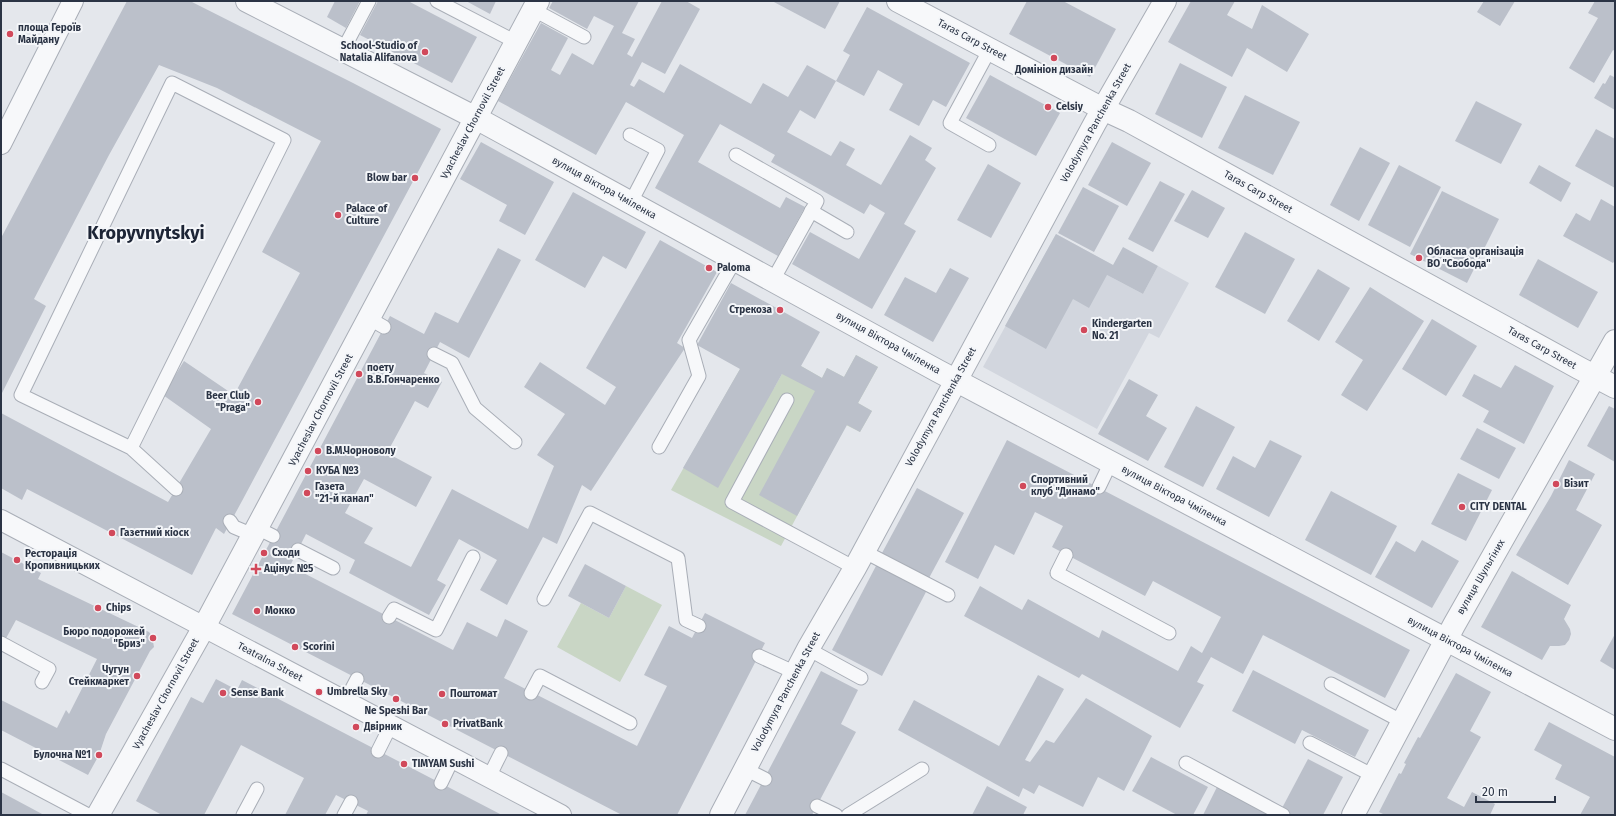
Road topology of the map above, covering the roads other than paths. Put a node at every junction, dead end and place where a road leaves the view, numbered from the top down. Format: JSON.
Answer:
{"nodes":[{"id":1,"x":73,"y":1,"type":"edge"},
{"id":2,"x":246,"y":1,"type":"edge"},
{"id":3,"x":369,"y":1,"type":"edge"},
{"id":4,"x":437,"y":1,"type":"edge"},
{"id":5,"x":898,"y":1,"type":"edge"},
{"id":6,"x":1165,"y":1,"type":"edge"},
{"id":7,"x":536,"y":5,"type":"edge"},
{"id":8,"x":584,"y":37,"type":"dead end"},
{"id":9,"x":516,"y":42,"type":"junction"},
{"id":10,"x":990,"y":49,"type":"junction"},
{"id":11,"x":343,"y":50,"type":"junction"},
{"id":12,"x":1103,"y":109,"type":"junction"},
{"id":13,"x":476,"y":118,"type":"junction"},
{"id":14,"x":630,"y":135,"type":"dead end"},
{"id":15,"x":1,"y":144,"type":"edge"},
{"id":16,"x":988,"y":145,"type":"dead end"},
{"id":17,"x":736,"y":155,"type":"dead end"},
{"id":18,"x":631,"y":202,"type":"junction"},
{"id":19,"x":811,"y":211,"type":"junction"},
{"id":20,"x":847,"y":232,"type":"dead end"},
{"id":21,"x":735,"y":260,"type":"junction"},
{"id":22,"x":774,"y":280,"type":"junction"},
{"id":23,"x":1615,"y":341,"type":"edge"},
{"id":24,"x":434,"y":354,"type":"dead end"},
{"id":25,"x":956,"y":380,"type":"junction"},
{"id":26,"x":1606,"y":382,"type":"edge"},
{"id":27,"x":787,"y":400,"type":"dead end"},
{"id":28,"x":515,"y":442,"type":"dead end"},
{"id":29,"x":659,"y":447,"type":"dead end"},
{"id":30,"x":131,"y":448,"type":"junction"},
{"id":31,"x":1111,"y":462,"type":"junction"},
{"id":32,"x":1099,"y":487,"type":"dead end"},
{"id":33,"x":176,"y":489,"type":"dead end"},
{"id":34,"x":1,"y":520,"type":"edge"},
{"id":35,"x":230,"y":521,"type":"dead end"},
{"id":36,"x":261,"y":533,"type":"junction"},
{"id":37,"x":298,"y":550,"type":"dead end"},
{"id":38,"x":1066,"y":555,"type":"dead end"},
{"id":39,"x":473,"y":557,"type":"dead end"},
{"id":40,"x":859,"y":559,"type":"junction"},
{"id":41,"x":333,"y":568,"type":"dead end"},
{"id":42,"x":948,"y":595,"type":"dead end"},
{"id":43,"x":544,"y":599,"type":"dead end"},
{"id":44,"x":389,"y":617,"type":"dead end"},
{"id":45,"x":699,"y":626,"type":"dead end"},
{"id":46,"x":204,"y":627,"type":"junction"},
{"id":47,"x":1169,"y":634,"type":"dead end"},
{"id":48,"x":1446,"y":639,"type":"junction"},
{"id":49,"x":1,"y":643,"type":"edge"},
{"id":50,"x":808,"y":649,"type":"junction"},
{"id":51,"x":759,"y":656,"type":"dead end"},
{"id":52,"x":796,"y":673,"type":"junction"},
{"id":53,"x":861,"y":678,"type":"dead end"},
{"id":54,"x":357,"y":679,"type":"dead end"},
{"id":55,"x":42,"y":682,"type":"dead end"},
{"id":56,"x":1331,"y":684,"type":"dead end"},
{"id":57,"x":532,"y":693,"type":"dead end"},
{"id":58,"x":345,"y":702,"type":"junction"},
{"id":59,"x":1403,"y":722,"type":"junction"},
{"id":60,"x":630,"y":723,"type":"dead end"},
{"id":61,"x":391,"y":725,"type":"junction"},
{"id":62,"x":1615,"y":729,"type":"edge"},
{"id":63,"x":1310,"y":743,"type":"dead end"},
{"id":64,"x":378,"y":751,"type":"dead end"},
{"id":65,"x":501,"y":753,"type":"dead end"},
{"id":66,"x":453,"y":758,"type":"junction"},
{"id":67,"x":1186,"y":763,"type":"dead end"},
{"id":68,"x":746,"y":768,"type":"junction"},
{"id":69,"x":1,"y":769,"type":"edge"},
{"id":70,"x":922,"y":769,"type":"dead end"},
{"id":71,"x":1374,"y":776,"type":"junction"},
{"id":72,"x":489,"y":777,"type":"junction"},
{"id":73,"x":765,"y":779,"type":"dead end"},
{"id":74,"x":440,"y":783,"type":"dead end"},
{"id":75,"x":257,"y":790,"type":"dead end"},
{"id":76,"x":351,"y":802,"type":"dead end"},
{"id":77,"x":817,"y":806,"type":"dead end"},
{"id":78,"x":88,"y":815,"type":"edge"},
{"id":79,"x":98,"y":815,"type":"edge"},
{"id":80,"x":244,"y":815,"type":"edge"},
{"id":81,"x":344,"y":815,"type":"edge"},
{"id":82,"x":561,"y":815,"type":"edge"},
{"id":83,"x":721,"y":815,"type":"edge"},
{"id":84,"x":836,"y":815,"type":"edge"},
{"id":85,"x":848,"y":815,"type":"edge"},
{"id":86,"x":1283,"y":815,"type":"edge"},
{"id":87,"x":1353,"y":815,"type":"edge"}],
"edges":[{"from":1,"to":15,"type":"street"},
{"from":2,"to":11,"type":"street","name":"вулиця Віктора Чміленка"},
{"from":3,"to":11,"type":"lane"},
{"from":4,"to":9,"type":"lane"},
{"from":5,"to":10,"type":"street","name":"Taras Carp Street"},
{"from":6,"to":12,"type":"street","name":"Volodymyra Panchenka Street"},
{"from":7,"to":8,"type":"lane"},
{"from":7,"to":9,"type":"street","name":"Vyacheslav Chornovil Street"},
{"from":9,"to":13,"type":"street","name":"Vyacheslav Chornovil Street"},
{"from":10,"to":12,"type":"street","name":"Taras Carp Street"},
{"from":10,"to":16,"type":"lane"},
{"from":11,"to":13,"type":"street","name":"вулиця Віктора Чміленка"},
{"from":12,"to":25,"type":"street","name":"Volodymyra Panchenka Street"},
{"from":12,"to":26,"type":"street","name":"Taras Carp Street"},
{"from":13,"to":18,"type":"street","name":"вулиця Віктора Чміленка"},
{"from":13,"to":36,"type":"street","name":"Vyacheslav Chornovil Street"},
{"from":14,"to":18,"type":"lane"},
{"from":17,"to":19,"type":"lane"},
{"from":18,"to":21,"type":"street","name":"вулиця Віктора Чміленка"},
{"from":19,"to":20,"type":"lane"},
{"from":19,"to":22,"type":"lane"},
{"from":21,"to":22,"type":"street","name":"вулиця Віктора Чміленка"},
{"from":21,"to":29,"type":"lane"},
{"from":22,"to":25,"type":"street","name":"вулиця Віктора Чміленка"},
{"from":23,"to":26,"type":"street","name":"вулиця Шульгіних"},
{"from":24,"to":28,"type":"lane"},
{"from":25,"to":31,"type":"street","name":"вулиця Віктора Чміленка"},
{"from":25,"to":40,"type":"street","name":"Volodymyra Panchenka Street"},
{"from":26,"to":48,"type":"street","name":"вулиця Шульгіних"},
{"from":27,"to":40,"type":"lane"},
{"from":30,"to":30,"type":"lane"},
{"from":30,"to":33,"type":"lane"},
{"from":31,"to":32,"type":"lane"},
{"from":31,"to":48,"type":"street","name":"вулиця Віктора Чміленка"},
{"from":34,"to":46,"type":"street","name":"Teatralna Street"},
{"from":35,"to":36,"type":"lane"},
{"from":36,"to":46,"type":"street","name":"Vyacheslav Chornovil Street"},
{"from":37,"to":41,"type":"lane"},
{"from":38,"to":47,"type":"lane"},
{"from":39,"to":44,"type":"lane"},
{"from":40,"to":42,"type":"lane"},
{"from":40,"to":50,"type":"street","name":"Volodymyra Panchenka Street"},
{"from":43,"to":45,"type":"lane"},
{"from":46,"to":58,"type":"street","name":"Teatralna Street"},
{"from":46,"to":79,"type":"street","name":"Vyacheslav Chornovil Street"},
{"from":48,"to":59,"type":"street","name":"вулиця Шульгіних"},
{"from":48,"to":62,"type":"street","name":"вулиця Віктора Чміленка"},
{"from":49,"to":55,"type":"lane"},
{"from":50,"to":52,"type":"street","name":"Volodymyra Panchenka Street"},
{"from":50,"to":53,"type":"lane"},
{"from":51,"to":52,"type":"lane"},
{"from":52,"to":68,"type":"street","name":"Volodymyra Panchenka Street"},
{"from":54,"to":58,"type":"lane"},
{"from":56,"to":59,"type":"lane"},
{"from":57,"to":60,"type":"lane"},
{"from":58,"to":61,"type":"street","name":"Teatralna Street"},
{"from":59,"to":71,"type":"street","name":"вулиця Шульгіних"},
{"from":61,"to":64,"type":"lane"},
{"from":61,"to":66,"type":"street","name":"Teatralna Street"},
{"from":63,"to":71,"type":"lane"},
{"from":65,"to":72,"type":"lane"},
{"from":66,"to":72,"type":"street","name":"Teatralna Street"},
{"from":66,"to":74,"type":"lane"},
{"from":67,"to":86,"type":"lane"},
{"from":68,"to":73,"type":"lane"},
{"from":68,"to":83,"type":"street","name":"Volodymyra Panchenka Street"},
{"from":69,"to":78,"type":"lane"},
{"from":70,"to":85,"type":"lane"},
{"from":71,"to":87,"type":"street","name":"вулиця Шульгіних"},
{"from":72,"to":82,"type":"street","name":"Teatralna Street"},
{"from":75,"to":80,"type":"lane"},
{"from":76,"to":81,"type":"lane"},
{"from":77,"to":84,"type":"lane"}]}
